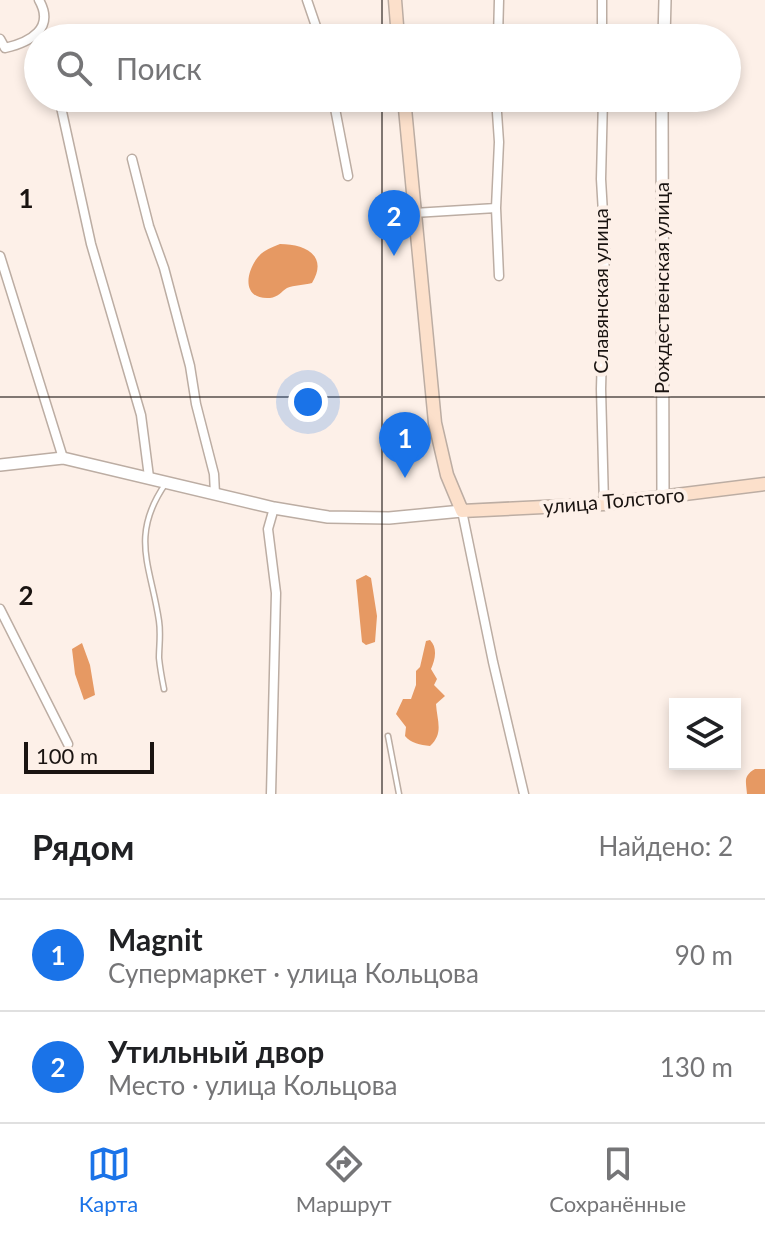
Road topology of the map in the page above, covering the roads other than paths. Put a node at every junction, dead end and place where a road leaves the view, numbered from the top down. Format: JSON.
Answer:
{"nodes":[{"id":1,"x":39,"y":0,"type":"edge"},
{"id":2,"x":307,"y":0,"type":"edge"},
{"id":3,"x":395,"y":0,"type":"edge"},
{"id":4,"x":499,"y":0,"type":"edge"},
{"id":5,"x":602,"y":0,"type":"edge"},
{"id":6,"x":665,"y":0,"type":"edge"},
{"id":7,"x":42,"y":24,"type":"edge"},
{"id":8,"x":315,"y":24,"type":"edge"},
{"id":9,"x":396,"y":24,"type":"edge"},
{"id":10,"x":498,"y":24,"type":"edge"},
{"id":11,"x":602,"y":24,"type":"edge"},
{"id":12,"x":664,"y":24,"type":"edge"},
{"id":13,"x":0,"y":39,"type":"edge"},
{"id":14,"x":24,"y":43,"type":"edge"},
{"id":15,"x":62,"y":112,"type":"edge"},
{"id":16,"x":336,"y":112,"type":"edge"},
{"id":17,"x":405,"y":112,"type":"edge"},
{"id":18,"x":497,"y":112,"type":"edge"},
{"id":19,"x":603,"y":112,"type":"edge"},
{"id":20,"x":662,"y":112,"type":"edge"},
{"id":21,"x":132,"y":159,"type":"dead end"},
{"id":22,"x":348,"y":176,"type":"dead end"},
{"id":23,"x":496,"y":208,"type":"junction"},
{"id":24,"x":414,"y":213,"type":"junction"},
{"id":25,"x":0,"y":256,"type":"edge"},
{"id":26,"x":499,"y":276,"type":"dead end"},
{"id":27,"x":63,"y":458,"type":"junction"},
{"id":28,"x":0,"y":465,"type":"edge"},
{"id":29,"x":149,"y":477,"type":"junction"},
{"id":30,"x":167,"y":481,"type":"junction"},
{"id":31,"x":765,"y":484,"type":"edge"},
{"id":32,"x":215,"y":494,"type":"junction"},
{"id":33,"x":663,"y":498,"type":"junction"},
{"id":34,"x":604,"y":504,"type":"junction"},
{"id":35,"x":274,"y":508,"type":"junction"},
{"id":36,"x":462,"y":511,"type":"junction"},
{"id":37,"x":0,"y":609,"type":"edge"},
{"id":38,"x":164,"y":689,"type":"dead end"},
{"id":39,"x":388,"y":736,"type":"dead end"},
{"id":40,"x":68,"y":744,"type":"dead end"},
{"id":41,"x":271,"y":794,"type":"edge"},
{"id":42,"x":399,"y":794,"type":"edge"},
{"id":43,"x":524,"y":794,"type":"edge"}],
"edges":[{"from":1,"to":7,"type":"street"},
{"from":2,"to":8,"type":"street"},
{"from":3,"to":9,"type":"main road"},
{"from":4,"to":10,"type":"street"},
{"from":5,"to":11,"type":"street"},
{"from":6,"to":12,"type":"street"},
{"from":13,"to":14,"type":"street"},
{"from":15,"to":29,"type":"street"},
{"from":16,"to":22,"type":"street"},
{"from":17,"to":24,"type":"main road"},
{"from":18,"to":23,"type":"street"},
{"from":19,"to":34,"type":"street","name":"Славянская улица"},
{"from":20,"to":33,"type":"street","name":"Рождественская улица"},
{"from":21,"to":32,"type":"street"},
{"from":23,"to":24,"type":"street"},
{"from":23,"to":26,"type":"street"},
{"from":24,"to":36,"type":"main road"},
{"from":25,"to":27,"type":"street"},
{"from":27,"to":28,"type":"street"},
{"from":27,"to":29,"type":"street"},
{"from":29,"to":30,"type":"street"},
{"from":30,"to":32,"type":"street"},
{"from":30,"to":38,"type":"lane"},
{"from":31,"to":33,"type":"main road","name":"улица Толстого"},
{"from":32,"to":35,"type":"street"},
{"from":33,"to":34,"type":"main road","name":"улица Толстого"},
{"from":34,"to":36,"type":"main road","name":"улица Толстого"},
{"from":35,"to":36,"type":"street"},
{"from":35,"to":41,"type":"street"},
{"from":36,"to":43,"type":"street"},
{"from":37,"to":40,"type":"street"},
{"from":39,"to":42,"type":"lane"}]}
